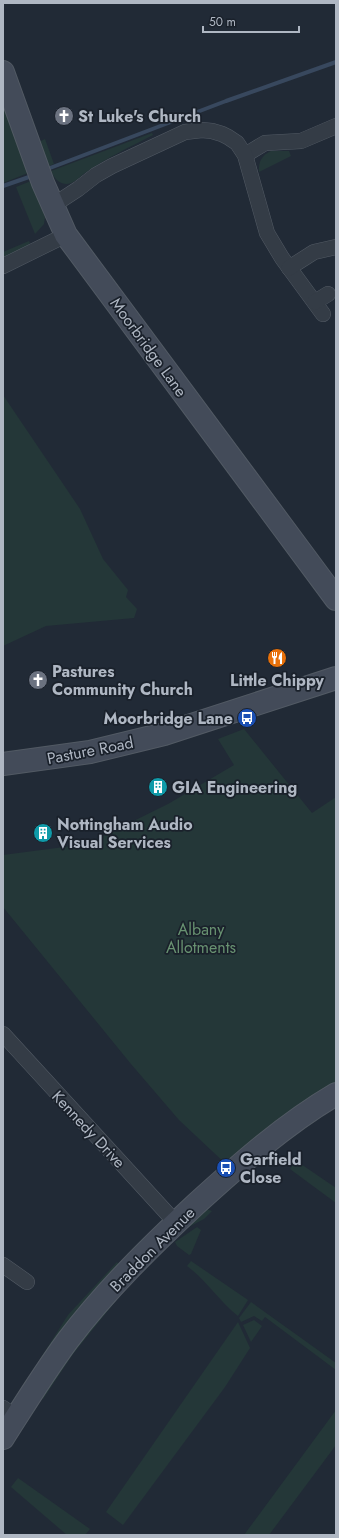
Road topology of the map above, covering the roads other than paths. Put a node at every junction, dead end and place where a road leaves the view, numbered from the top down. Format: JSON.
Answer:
{"nodes":[{"id":1,"x":3,"y":72,"type":"edge"},
{"id":2,"x":336,"y":126,"type":"edge"},
{"id":3,"x":245,"y":155,"type":"junction"},
{"id":4,"x":52,"y":206,"type":"junction"},
{"id":5,"x":66,"y":235,"type":"junction"},
{"id":6,"x":336,"y":247,"type":"edge"},
{"id":7,"x":3,"y":266,"type":"edge"},
{"id":8,"x":289,"y":268,"type":"junction"},
{"id":9,"x":328,"y":294,"type":"dead end"},
{"id":10,"x":336,"y":599,"type":"edge"},
{"id":11,"x":336,"y":678,"type":"edge"},
{"id":12,"x":3,"y":764,"type":"edge"},
{"id":13,"x":3,"y":1034,"type":"edge"},
{"id":14,"x":336,"y":1094,"type":"edge"},
{"id":15,"x":176,"y":1223,"type":"junction"},
{"id":16,"x":3,"y":1265,"type":"edge"},
{"id":17,"x":27,"y":1282,"type":"dead end"},
{"id":18,"x":10,"y":1413,"type":"edge"},
{"id":19,"x":3,"y":1438,"type":"edge"}],
"edges":[{"from":1,"to":4,"type":"street","name":"Moorbridge Lane"},
{"from":2,"to":3,"type":"street"},
{"from":3,"to":4,"type":"street"},
{"from":3,"to":8,"type":"street"},
{"from":4,"to":5,"type":"street","name":"Moorbridge Lane"},
{"from":5,"to":7,"type":"street"},
{"from":5,"to":10,"type":"street","name":"Moorbridge Lane"},
{"from":6,"to":8,"type":"street"},
{"from":8,"to":9,"type":"street"},
{"from":11,"to":12,"type":"street","name":"Pasture Road"},
{"from":13,"to":15,"type":"street","name":"Kennedy Drive"},
{"from":14,"to":15,"type":"street","name":"Braddon Avenue"},
{"from":15,"to":18,"type":"street","name":"Braddon Avenue"},
{"from":16,"to":17,"type":"street"},
{"from":18,"to":19,"type":"street","name":"Braddon Avenue"}]}
